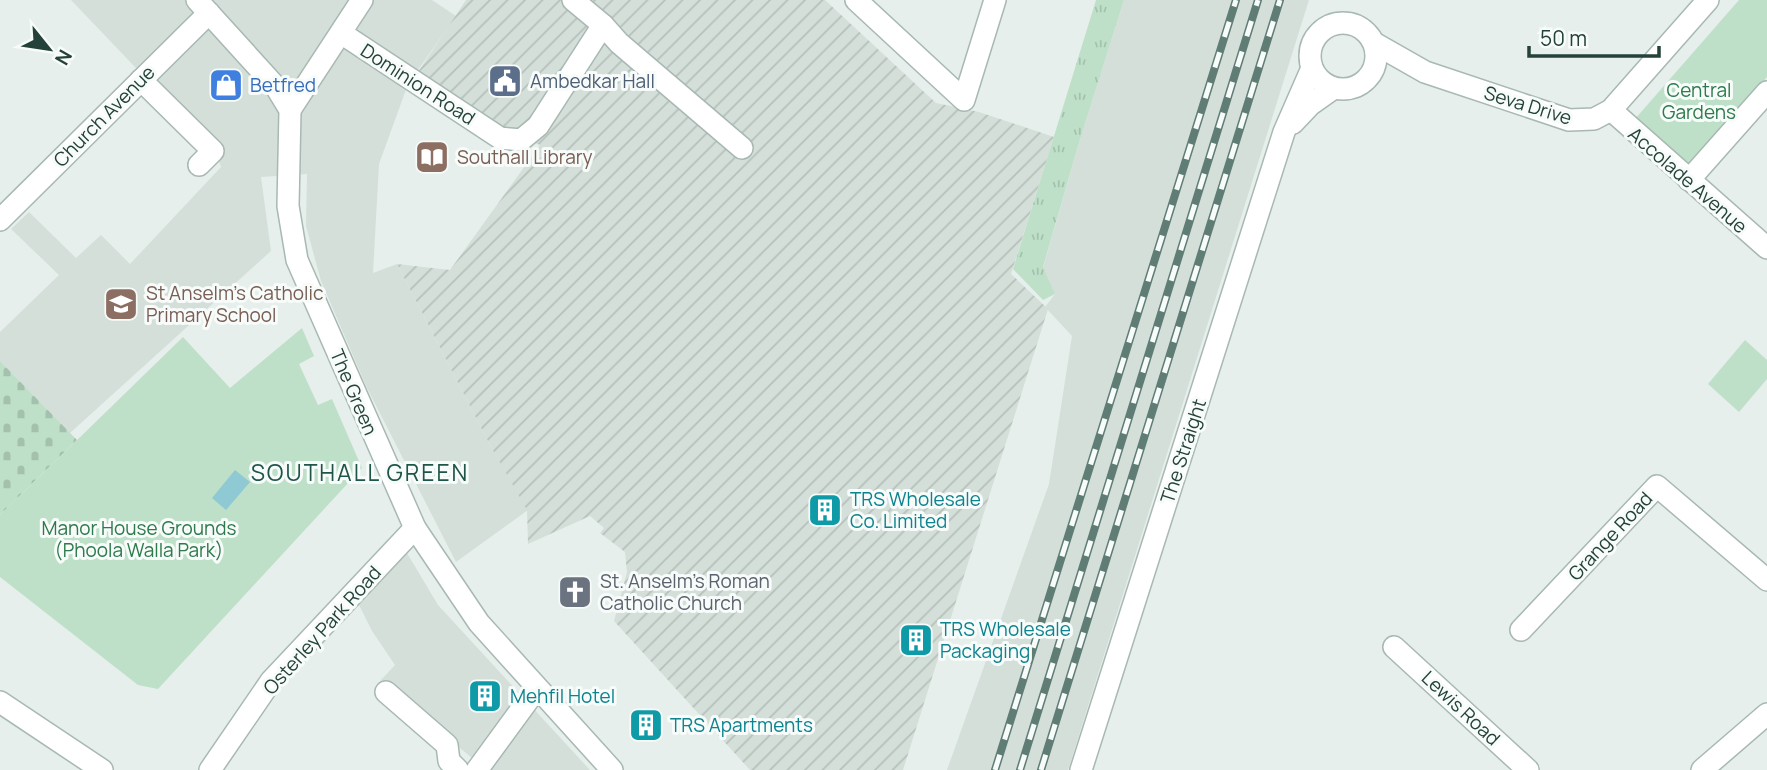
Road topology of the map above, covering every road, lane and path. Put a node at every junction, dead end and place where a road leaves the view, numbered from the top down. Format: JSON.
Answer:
{"nodes":[{"id":1,"x":362,"y":0,"type":"edge"},
{"id":2,"x":573,"y":0,"type":"edge"},
{"id":3,"x":856,"y":0,"type":"edge"},
{"id":4,"x":995,"y":0,"type":"edge"},
{"id":5,"x":1708,"y":0,"type":"edge"},
{"id":6,"x":203,"y":6,"type":"edge"},
{"id":7,"x":603,"y":25,"type":"junction"},
{"id":8,"x":341,"y":33,"type":"junction"},
{"id":9,"x":1374,"y":43,"type":"junction"},
{"id":10,"x":1312,"y":68,"type":"junction"},
{"id":11,"x":1425,"y":72,"type":"junction"},
{"id":12,"x":1370,"y":75,"type":"junction"},
{"id":13,"x":141,"y":80,"type":"junction"},
{"id":14,"x":1334,"y":88,"type":"junction"},
{"id":15,"x":1767,"y":92,"type":"edge"},
{"id":16,"x":290,"y":110,"type":"junction"},
{"id":17,"x":1611,"y":110,"type":"junction"},
{"id":18,"x":1284,"y":131,"type":"junction"},
{"id":19,"x":742,"y":148,"type":"dead end"},
{"id":20,"x":199,"y":165,"type":"dead end"},
{"id":21,"x":1689,"y":180,"type":"junction"},
{"id":22,"x":0,"y":220,"type":"edge"},
{"id":23,"x":1767,"y":248,"type":"edge"},
{"id":24,"x":415,"y":528,"type":"junction"},
{"id":25,"x":1767,"y":580,"type":"edge"},
{"id":26,"x":1521,"y":630,"type":"dead end"},
{"id":27,"x":1394,"y":647,"type":"dead end"},
{"id":28,"x":537,"y":688,"type":"junction"},
{"id":29,"x":386,"y":692,"type":"dead end"},
{"id":30,"x":0,"y":702,"type":"edge"},
{"id":31,"x":1767,"y":714,"type":"edge"},
{"id":32,"x":103,"y":770,"type":"edge"},
{"id":33,"x":210,"y":770,"type":"edge"},
{"id":34,"x":458,"y":770,"type":"edge"},
{"id":35,"x":477,"y":770,"type":"edge"},
{"id":36,"x":612,"y":770,"type":"edge"},
{"id":37,"x":1081,"y":770,"type":"edge"},
{"id":38,"x":1528,"y":770,"type":"edge"},
{"id":39,"x":1703,"y":770,"type":"edge"}],
"edges":[{"from":1,"to":8,"type":"street"},
{"from":2,"to":7,"type":"street"},
{"from":3,"to":4,"type":"street"},
{"from":5,"to":17,"type":"street"},
{"from":6,"to":13,"type":"street","name":"Church Avenue"},
{"from":6,"to":16,"type":"street"},
{"from":7,"to":8,"type":"street","name":"Dominion Road"},
{"from":7,"to":19,"type":"street"},
{"from":8,"to":16,"type":"street"},
{"from":9,"to":10,"type":"street"},
{"from":9,"to":11,"type":"street","name":"Seva Drive"},
{"from":9,"to":12,"type":"street"},
{"from":10,"to":14,"type":"street"},
{"from":10,"to":18,"type":"street","name":"The Straight"},
{"from":11,"to":12,"type":"street","name":"Seva Drive"},
{"from":11,"to":17,"type":"street","name":"Seva Drive"},
{"from":12,"to":14,"type":"street"},
{"from":13,"to":20,"type":"street"},
{"from":13,"to":22,"type":"street","name":"Church Avenue"},
{"from":14,"to":18,"type":"street","name":"The Straight"},
{"from":15,"to":21,"type":"street"},
{"from":16,"to":24,"type":"street","name":"The Green"},
{"from":17,"to":21,"type":"street","name":"Accolade Avenue"},
{"from":18,"to":37,"type":"street","name":"The Straight"},
{"from":21,"to":23,"type":"street","name":"Accolade Avenue"},
{"from":24,"to":28,"type":"street","name":"The Green"},
{"from":24,"to":33,"type":"street","name":"Osterley Park Road"},
{"from":25,"to":26,"type":"street","name":"Grange Road"},
{"from":27,"to":38,"type":"street","name":"Lewis Road"},
{"from":28,"to":35,"type":"street"},
{"from":28,"to":36,"type":"street","name":"The Green"},
{"from":29,"to":34,"type":"street"},
{"from":30,"to":32,"type":"street"},
{"from":31,"to":39,"type":"street"}]}
